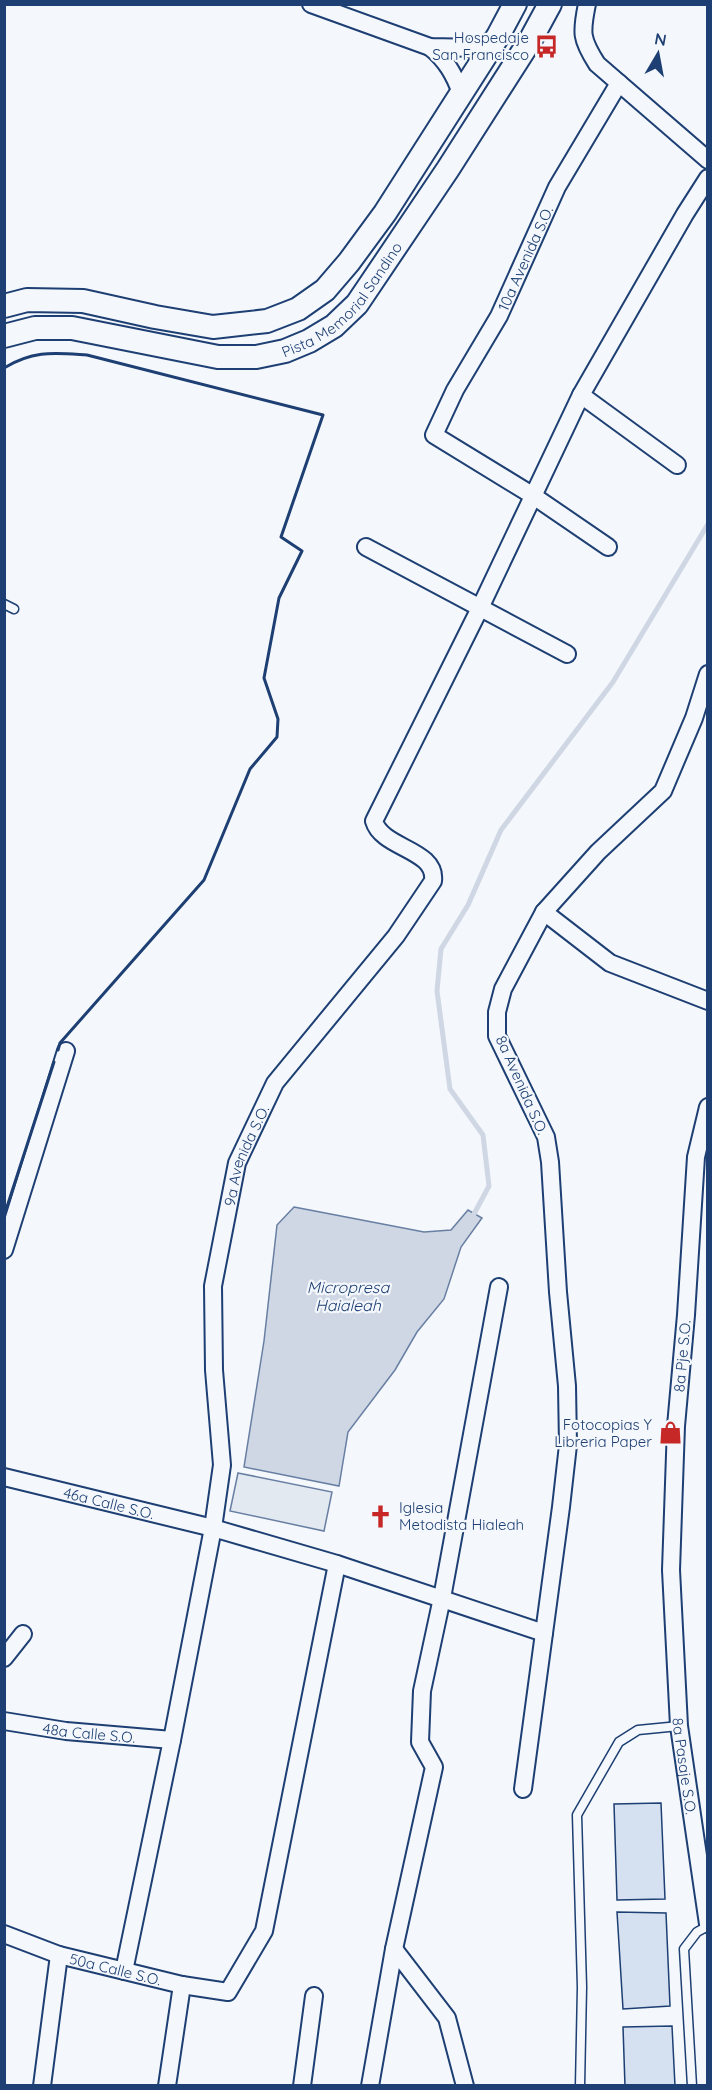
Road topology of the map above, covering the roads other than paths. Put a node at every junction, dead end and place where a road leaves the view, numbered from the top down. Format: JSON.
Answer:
{"nodes":[{"id":1,"x":312,"y":4,"type":"edge"},
{"id":2,"x":515,"y":4,"type":"edge"},
{"id":3,"x":550,"y":4,"type":"edge"},
{"id":4,"x":587,"y":4,"type":"edge"},
{"id":5,"x":498,"y":36,"type":"junction"},
{"id":6,"x":430,"y":47,"type":"junction"},
{"id":7,"x":619,"y":83,"type":"junction"},
{"id":8,"x":461,"y":93,"type":"junction"},
{"id":9,"x":708,"y":160,"type":"edge"},
{"id":10,"x":708,"y":178,"type":"edge"},
{"id":11,"x":4,"y":306,"type":"edge"},
{"id":12,"x":4,"y":336,"type":"edge"},
{"id":13,"x":581,"y":395,"type":"junction"},
{"id":14,"x":677,"y":465,"type":"dead end"},
{"id":15,"x":532,"y":495,"type":"junction"},
{"id":16,"x":366,"y":547,"type":"dead end"},
{"id":17,"x":608,"y":547,"type":"dead end"},
{"id":18,"x":4,"y":604,"type":"edge"},
{"id":19,"x":480,"y":608,"type":"junction"},
{"id":20,"x":14,"y":609,"type":"dead end"},
{"id":21,"x":567,"y":654,"type":"dead end"},
{"id":22,"x":708,"y":674,"type":"edge"},
{"id":23,"x":544,"y":912,"type":"junction"},
{"id":24,"x":708,"y":1001,"type":"edge"},
{"id":25,"x":66,"y":1051,"type":"dead end"},
{"id":26,"x":708,"y":1107,"type":"edge"},
{"id":27,"x":4,"y":1250,"type":"edge"},
{"id":28,"x":499,"y":1287,"type":"dead end"},
{"id":29,"x":4,"y":1477,"type":"edge"},
{"id":30,"x":213,"y":1528,"type":"junction"},
{"id":31,"x":337,"y":1564,"type":"junction"},
{"id":32,"x":442,"y":1599,"type":"junction"},
{"id":33,"x":673,"y":1605,"type":"joint"},
{"id":34,"x":544,"y":1633,"type":"junction"},
{"id":35,"x":23,"y":1634,"type":"dead end"},
{"id":36,"x":4,"y":1658,"type":"edge"},
{"id":37,"x":4,"y":1721,"type":"edge"},
{"id":38,"x":679,"y":1726,"type":"junction"},
{"id":39,"x":172,"y":1740,"type":"junction"},
{"id":40,"x":523,"y":1789,"type":"dead end"},
{"id":41,"x":708,"y":1925,"type":"edge"},
{"id":42,"x":4,"y":1934,"type":"edge"},
{"id":43,"x":394,"y":1949,"type":"junction"},
{"id":44,"x":59,"y":1955,"type":"junction"},
{"id":45,"x":124,"y":1971,"type":"junction"},
{"id":46,"x":182,"y":1985,"type":"junction"},
{"id":47,"x":314,"y":1996,"type":"dead end"},
{"id":48,"x":42,"y":2085,"type":"edge"},
{"id":49,"x":167,"y":2085,"type":"edge"},
{"id":50,"x":302,"y":2085,"type":"edge"},
{"id":51,"x":370,"y":2085,"type":"edge"},
{"id":52,"x":465,"y":2085,"type":"edge"},
{"id":53,"x":580,"y":2085,"type":"edge"},
{"id":54,"x":692,"y":2085,"type":"edge"}],
"edges":[{"from":1,"to":6,"type":"street"},
{"from":2,"to":5,"type":"main road","name":"Pista Memorial Sandino"},
{"from":3,"to":12,"type":"main road","name":"Pista Memorial Sandino"},
{"from":4,"to":7,"type":"street"},
{"from":5,"to":6,"type":"street"},
{"from":5,"to":8,"type":"main road","name":"Pista Memorial Sandino"},
{"from":6,"to":8,"type":"street"},
{"from":7,"to":9,"type":"street"},
{"from":7,"to":15,"type":"street","name":"10a Avenida S.O."},
{"from":8,"to":11,"type":"main road","name":"Pista Memorial Sandino"},
{"from":10,"to":13,"type":"street"},
{"from":13,"to":14,"type":"street"},
{"from":13,"to":15,"type":"street"},
{"from":15,"to":17,"type":"street"},
{"from":15,"to":19,"type":"street"},
{"from":16,"to":19,"type":"street"},
{"from":18,"to":20,"type":"lane"},
{"from":19,"to":21,"type":"street"},
{"from":19,"to":30,"type":"street","name":"9a Avenida S.O."},
{"from":22,"to":23,"type":"street","name":"8a Avenida S.O."},
{"from":23,"to":24,"type":"street"},
{"from":23,"to":34,"type":"street","name":"8a Avenida S.O."},
{"from":25,"to":27,"type":"street"},
{"from":26,"to":33,"type":"street","name":"8a Pje S.O."},
{"from":28,"to":32,"type":"street"},
{"from":29,"to":30,"type":"street","name":"46a Calle S.O."},
{"from":30,"to":31,"type":"street","name":"46a Calle S.O."},
{"from":30,"to":39,"type":"street","name":"9a Avenida S.O."},
{"from":31,"to":32,"type":"street","name":"46a Calle S.O."},
{"from":31,"to":46,"type":"street","name":"50a Calle S.O."},
{"from":32,"to":34,"type":"street","name":"46a Calle S.O."},
{"from":32,"to":43,"type":"street"},
{"from":33,"to":38,"type":"street","name":"8a Pasaje S.O."},
{"from":34,"to":40,"type":"street","name":"8a Avenida S.O."},
{"from":35,"to":36,"type":"street"},
{"from":37,"to":39,"type":"street","name":"48a Calle S.O."},
{"from":38,"to":41,"type":"street","name":"8a Pasaje S.O."},
{"from":38,"to":53,"type":"lane"},
{"from":39,"to":45,"type":"street","name":"9a Avenida S.O."},
{"from":41,"to":54,"type":"lane"},
{"from":42,"to":44,"type":"street","name":"50a Calle S.O."},
{"from":43,"to":51,"type":"street"},
{"from":43,"to":52,"type":"street"},
{"from":44,"to":45,"type":"street","name":"50a Calle S.O."},
{"from":44,"to":48,"type":"street"},
{"from":45,"to":46,"type":"street","name":"50a Calle S.O."},
{"from":46,"to":49,"type":"street"},
{"from":47,"to":50,"type":"street"}]}
